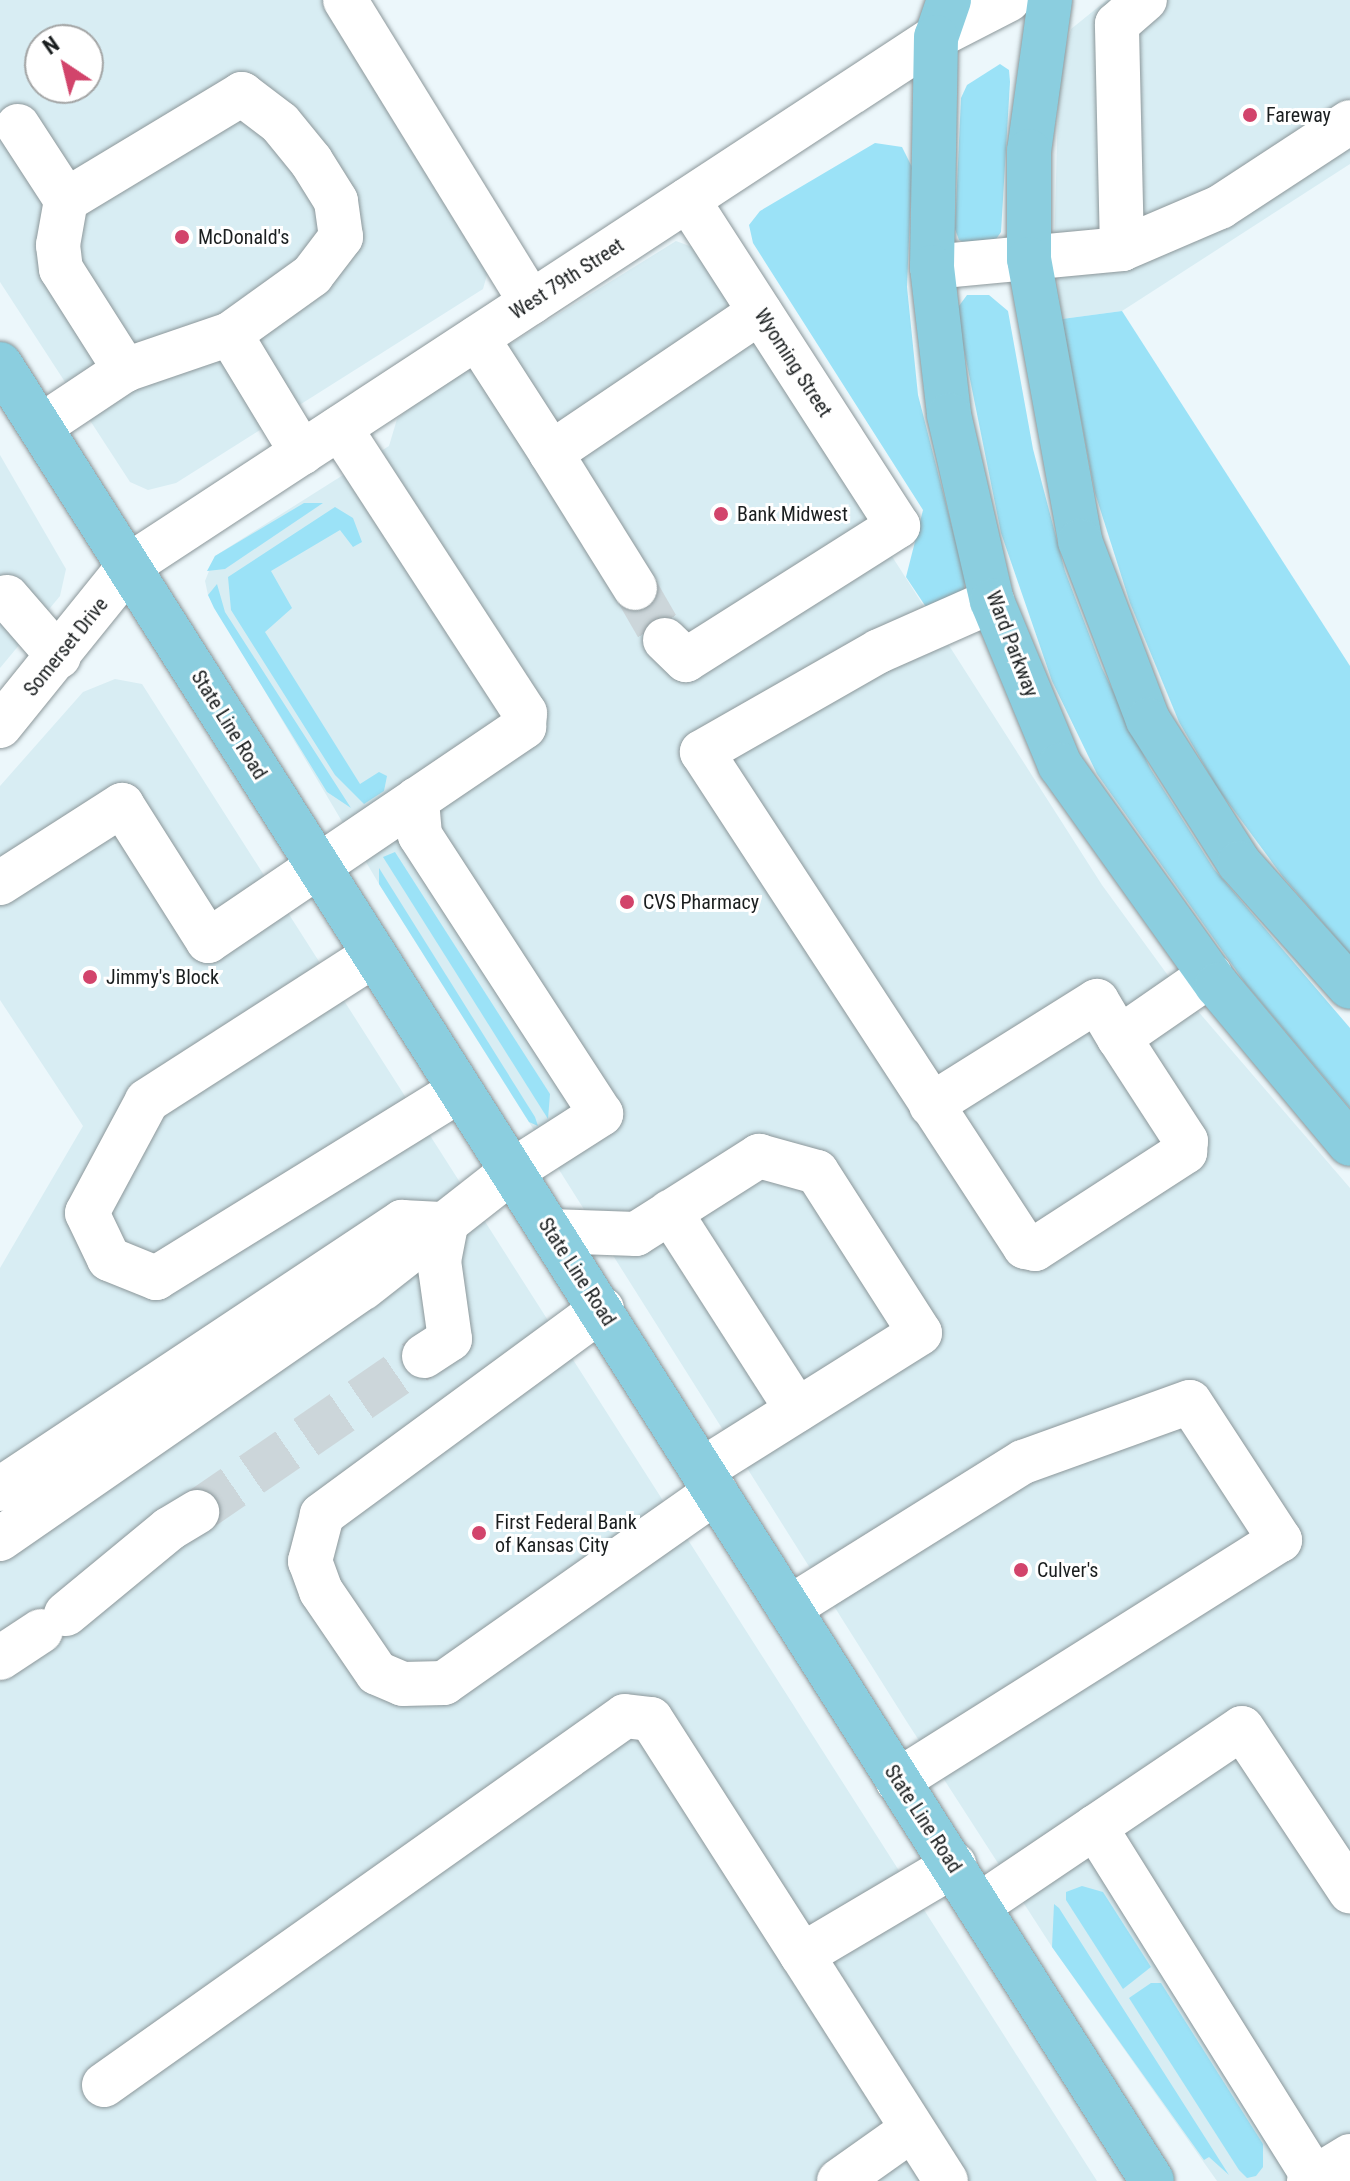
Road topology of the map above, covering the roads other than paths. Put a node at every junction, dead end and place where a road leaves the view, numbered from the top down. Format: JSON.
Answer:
{"nodes":[{"id":1,"x":345,"y":0,"type":"edge"},
{"id":2,"x":1008,"y":0,"type":"edge"},
{"id":3,"x":1050,"y":0,"type":"edge"},
{"id":4,"x":1145,"y":0,"type":"edge"},
{"id":5,"x":943,"y":18,"type":"edge"},
{"id":6,"x":6,"y":120,"type":"edge"},
{"id":7,"x":1350,"y":122,"type":"edge"},
{"id":8,"x":66,"y":200,"type":"junction"},
{"id":9,"x":688,"y":200,"type":"junction"},
{"id":10,"x":1122,"y":249,"type":"junction"},
{"id":11,"x":1029,"y":259,"type":"junction"},
{"id":12,"x":932,"y":267,"type":"junction"},
{"id":13,"x":531,"y":302,"type":"junction"},
{"id":14,"x":760,"y":312,"type":"junction"},
{"id":15,"x":230,"y":334,"type":"junction"},
{"id":16,"x":477,"y":338,"type":"junction"},
{"id":17,"x":0,"y":364,"type":"edge"},
{"id":18,"x":125,"y":370,"type":"junction"},
{"id":19,"x":41,"y":426,"type":"junction"},
{"id":20,"x":340,"y":428,"type":"junction"},
{"id":21,"x":302,"y":453,"type":"junction"},
{"id":22,"x":551,"y":453,"type":"junction"},
{"id":23,"x":130,"y":565,"type":"junction"},
{"id":24,"x":635,"y":588,"type":"tunnel mouth"},
{"id":25,"x":2,"y":595,"type":"edge"},
{"id":26,"x":992,"y":601,"type":"junction"},
{"id":27,"x":665,"y":640,"type":"tunnel mouth"},
{"id":28,"x":59,"y":657,"type":"junction"},
{"id":29,"x":0,"y":726,"type":"edge"},
{"id":30,"x":417,"y":799,"type":"junction"},
{"id":31,"x":317,"y":865,"type":"junction"},
{"id":32,"x":0,"y":883,"type":"edge"},
{"id":33,"x":374,"y":955,"type":"junction"},
{"id":34,"x":1210,"y":975,"type":"junction"},
{"id":35,"x":1350,"y":987,"type":"edge"},
{"id":36,"x":1119,"y":1038,"type":"junction"},
{"id":37,"x":460,"y":1090,"type":"junction"},
{"id":38,"x":931,"y":1105,"type":"junction"},
{"id":39,"x":1350,"y":1144,"type":"edge"},
{"id":40,"x":512,"y":1171,"type":"junction"},
{"id":41,"x":670,"y":1212,"type":"junction"},
{"id":42,"x":446,"y":1224,"type":"junction"},
{"id":43,"x":551,"y":1231,"type":"junction"},
{"id":44,"x":363,"y":1288,"type":"junction"},
{"id":45,"x":602,"y":1309,"type":"junction"},
{"id":46,"x":448,"y":1313,"type":"junction"},
{"id":47,"x":424,"y":1356,"type":"tunnel mouth"},
{"id":48,"x":797,"y":1410,"type":"junction"},
{"id":49,"x":709,"y":1481,"type":"junction"},
{"id":50,"x":0,"y":1489,"type":"edge"},
{"id":51,"x":197,"y":1512,"type":"tunnel mouth"},
{"id":52,"x":0,"y":1539,"type":"edge"},
{"id":53,"x":789,"y":1608,"type":"junction"},
{"id":54,"x":0,"y":1658,"type":"edge"},
{"id":55,"x":898,"y":1781,"type":"junction"},
{"id":56,"x":1095,"y":1827,"type":"junction"},
{"id":57,"x":954,"y":1865,"type":"junction"},
{"id":58,"x":1350,"y":1891,"type":"edge"},
{"id":59,"x":978,"y":1906,"type":"junction"},
{"id":60,"x":802,"y":1955,"type":"junction"},
{"id":61,"x":104,"y":2085,"type":"dead end"},
{"id":62,"x":911,"y":2130,"type":"junction"},
{"id":63,"x":1325,"y":2171,"type":"edge"},
{"id":64,"x":839,"y":2181,"type":"edge"},
{"id":65,"x":946,"y":2181,"type":"edge"},
{"id":66,"x":1152,"y":2181,"type":"edge"}],
"edges":[{"from":1,"to":13,"type":"street"},
{"from":2,"to":5,"type":"street","name":"West 79th Street"},
{"from":3,"to":11,"type":"main road"},
{"from":4,"to":10,"type":"street"},
{"from":5,"to":9,"type":"street","name":"West 79th Street"},
{"from":5,"to":12,"type":"main road","name":"Ward Parkway"},
{"from":6,"to":8,"type":"street"},
{"from":7,"to":10,"type":"street"},
{"from":8,"to":15,"type":"street"},
{"from":8,"to":18,"type":"street"},
{"from":9,"to":13,"type":"street","name":"West 79th Street"},
{"from":9,"to":14,"type":"street","name":"Wyoming Street"},
{"from":10,"to":11,"type":"street"},
{"from":11,"to":12,"type":"street"},
{"from":11,"to":35,"type":"main road"},
{"from":12,"to":26,"type":"main road","name":"Ward Parkway"},
{"from":13,"to":16,"type":"street","name":"West 79th Street"},
{"from":14,"to":22,"type":"street"},
{"from":14,"to":27,"type":"street","name":"Wyoming Street"},
{"from":15,"to":18,"type":"street"},
{"from":15,"to":21,"type":"street"},
{"from":16,"to":20,"type":"street","name":"West 79th Street"},
{"from":16,"to":22,"type":"street"},
{"from":17,"to":19,"type":"main road","name":"State Line Road"},
{"from":18,"to":19,"type":"street"},
{"from":19,"to":23,"type":"main road","name":"State Line Road"},
{"from":20,"to":21,"type":"street","name":"West 79th Street"},
{"from":20,"to":30,"type":"street"},
{"from":21,"to":23,"type":"street","name":"West 79th Street"},
{"from":22,"to":24,"type":"street"},
{"from":23,"to":28,"type":"street","name":"Somerset Drive"},
{"from":23,"to":31,"type":"main road","name":"State Line Road"},
{"from":25,"to":28,"type":"street"},
{"from":26,"to":34,"type":"main road","name":"Ward Parkway"},
{"from":26,"to":38,"type":"street"},
{"from":28,"to":29,"type":"street","name":"Somerset Drive"},
{"from":30,"to":31,"type":"street"},
{"from":30,"to":40,"type":"street"},
{"from":31,"to":32,"type":"street"},
{"from":31,"to":33,"type":"main road","name":"State Line Road"},
{"from":33,"to":37,"type":"main road","name":"State Line Road"},
{"from":33,"to":37,"type":"street"},
{"from":34,"to":36,"type":"street"},
{"from":34,"to":39,"type":"main road","name":"Ward Parkway"},
{"from":36,"to":38,"type":"street"},
{"from":36,"to":38,"type":"street"},
{"from":37,"to":40,"type":"main road","name":"State Line Road"},
{"from":40,"to":42,"type":"street"},
{"from":40,"to":43,"type":"main road","name":"State Line Road"},
{"from":41,"to":43,"type":"street"},
{"from":41,"to":48,"type":"street"},
{"from":41,"to":48,"type":"street"},
{"from":42,"to":44,"type":"street"},
{"from":42,"to":46,"type":"street"},
{"from":42,"to":50,"type":"street"},
{"from":43,"to":45,"type":"main road","name":"State Line Road"},
{"from":44,"to":46,"type":"street"},
{"from":44,"to":52,"type":"street"},
{"from":45,"to":49,"type":"main road","name":"State Line Road"},
{"from":45,"to":49,"type":"street"},
{"from":46,"to":47,"type":"street"},
{"from":48,"to":49,"type":"street"},
{"from":49,"to":53,"type":"main road","name":"State Line Road"},
{"from":51,"to":54,"type":"street"},
{"from":53,"to":55,"type":"main road","name":"State Line Road"},
{"from":53,"to":55,"type":"street"},
{"from":55,"to":57,"type":"main road","name":"State Line Road"},
{"from":56,"to":58,"type":"street"},
{"from":56,"to":59,"type":"street"},
{"from":56,"to":63,"type":"street"},
{"from":57,"to":59,"type":"main road","name":"State Line Road"},
{"from":57,"to":60,"type":"street"},
{"from":59,"to":66,"type":"main road","name":"State Line Road"},
{"from":60,"to":61,"type":"street"},
{"from":60,"to":62,"type":"street"},
{"from":62,"to":64,"type":"street"},
{"from":62,"to":65,"type":"street"}]}
